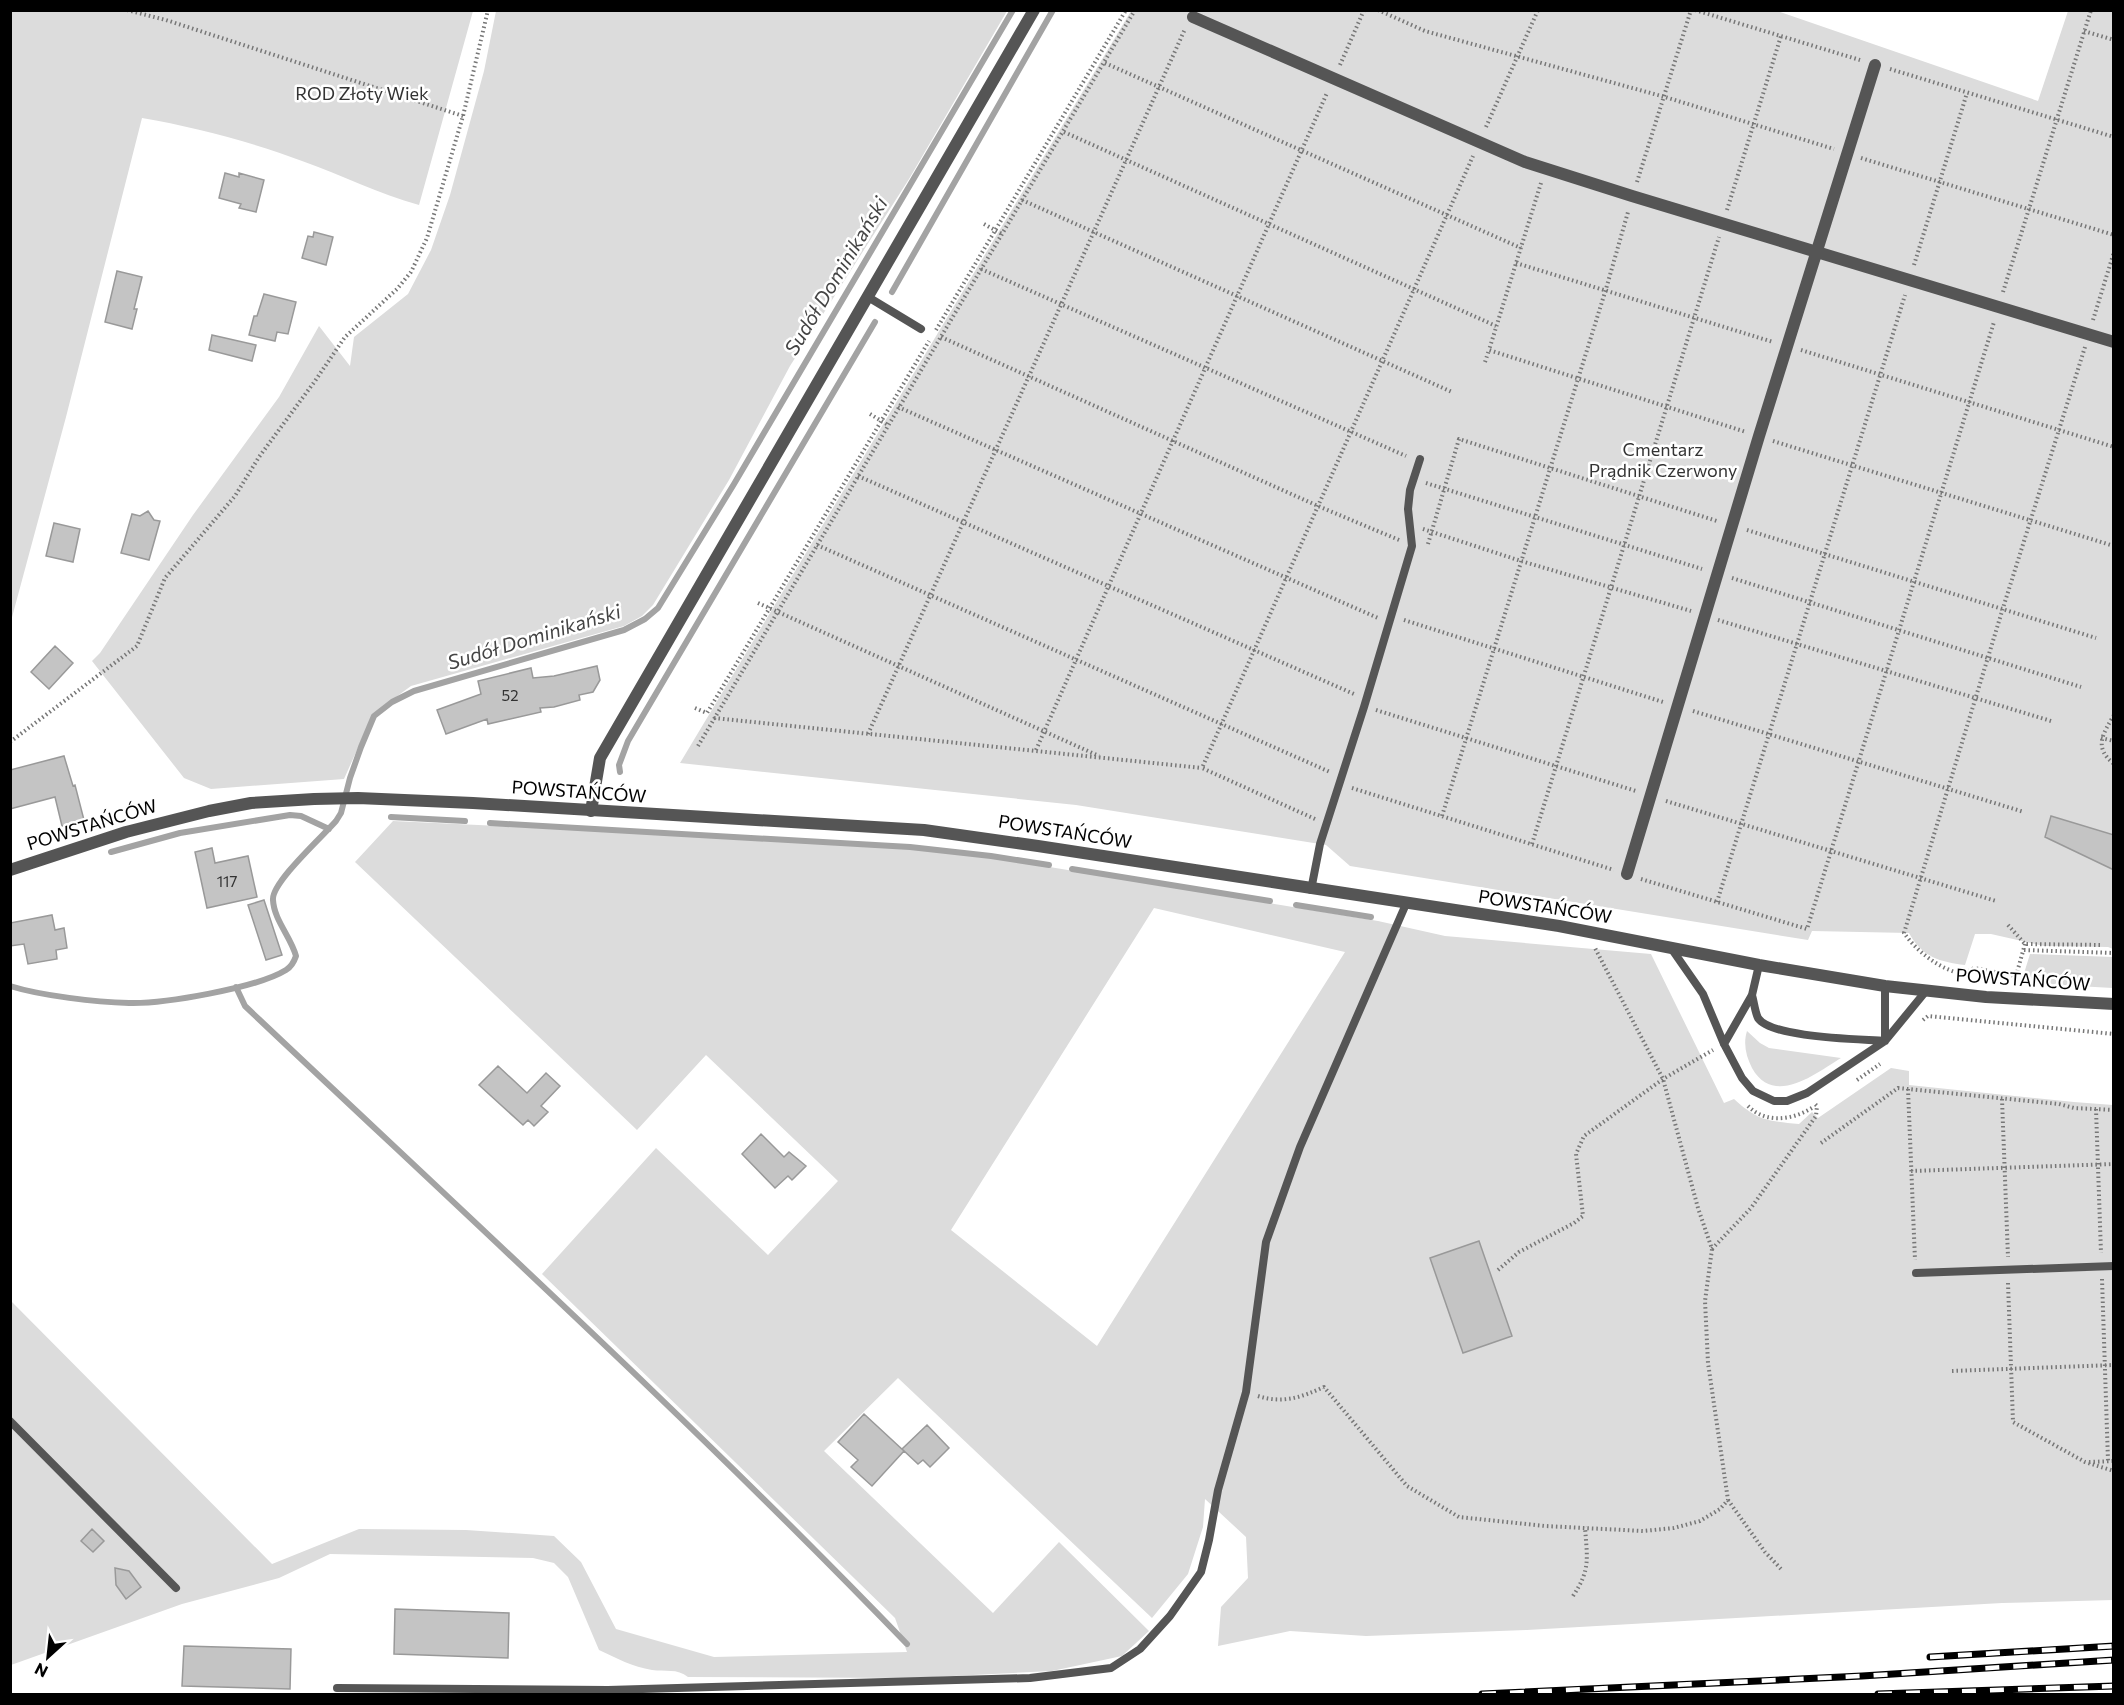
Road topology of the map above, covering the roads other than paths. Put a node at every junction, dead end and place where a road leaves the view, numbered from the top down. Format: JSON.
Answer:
{"nodes":[{"id":1,"x":1034,"y":10,"type":"edge"},
{"id":2,"x":1189,"y":22,"type":"road end"},
{"id":3,"x":1875,"y":65,"type":"dead end"},
{"id":4,"x":1816,"y":252,"type":"junction"},
{"id":5,"x":868,"y":297,"type":"junction"},
{"id":6,"x":921,"y":329,"type":"dead end"},
{"id":7,"x":2114,"y":342,"type":"edge"},
{"id":8,"x":1420,"y":461,"type":"road end"},
{"id":9,"x":591,"y":811,"type":"junction"},
{"id":10,"x":10,"y":870,"type":"edge"},
{"id":11,"x":1626,"y":874,"type":"road end"},
{"id":12,"x":1311,"y":890,"type":"junction"},
{"id":13,"x":1406,"y":904,"type":"junction"},
{"id":14,"x":1671,"y":948,"type":"junction"},
{"id":15,"x":1759,"y":965,"type":"junction"},
{"id":16,"x":1886,"y":986,"type":"junction"},
{"id":17,"x":1926,"y":991,"type":"junction"},
{"id":18,"x":1752,"y":995,"type":"junction"},
{"id":19,"x":2114,"y":1004,"type":"edge"},
{"id":20,"x":1885,"y":1041,"type":"junction"},
{"id":21,"x":1724,"y":1044,"type":"junction"},
{"id":22,"x":2114,"y":1266,"type":"edge"},
{"id":23,"x":1916,"y":1273,"type":"road end"},
{"id":24,"x":10,"y":1421,"type":"edge"},
{"id":25,"x":176,"y":1588,"type":"dead end"},
{"id":26,"x":337,"y":1688,"type":"dead end"}],
"edges":[{"from":1,"to":5,"type":"street"},
{"from":2,"to":4,"type":"street"},
{"from":3,"to":4,"type":"street"},
{"from":4,"to":7,"type":"street"},
{"from":4,"to":11,"type":"street"},
{"from":5,"to":6,"type":"lane"},
{"from":5,"to":9,"type":"street"},
{"from":8,"to":12,"type":"lane"},
{"from":9,"to":10,"type":"street","name":"POWSTAŃCÓW"},
{"from":9,"to":12,"type":"street","name":"POWSTAŃCÓW"},
{"from":12,"to":13,"type":"street","name":"POWSTAŃCÓW"},
{"from":13,"to":14,"type":"street","name":"POWSTAŃCÓW"},
{"from":13,"to":26,"type":"lane"},
{"from":14,"to":15,"type":"street","name":"POWSTAŃCÓW"},
{"from":14,"to":21,"type":"lane"},
{"from":15,"to":16,"type":"street","name":"POWSTAŃCÓW"},
{"from":15,"to":18,"type":"lane"},
{"from":16,"to":17,"type":"street","name":"POWSTAŃCÓW"},
{"from":16,"to":20,"type":"lane"},
{"from":17,"to":19,"type":"street","name":"POWSTAŃCÓW"},
{"from":17,"to":20,"type":"lane"},
{"from":18,"to":20,"type":"lane"},
{"from":18,"to":21,"type":"lane"},
{"from":20,"to":21,"type":"lane"},
{"from":22,"to":23,"type":"lane"},
{"from":24,"to":25,"type":"lane"}]}
